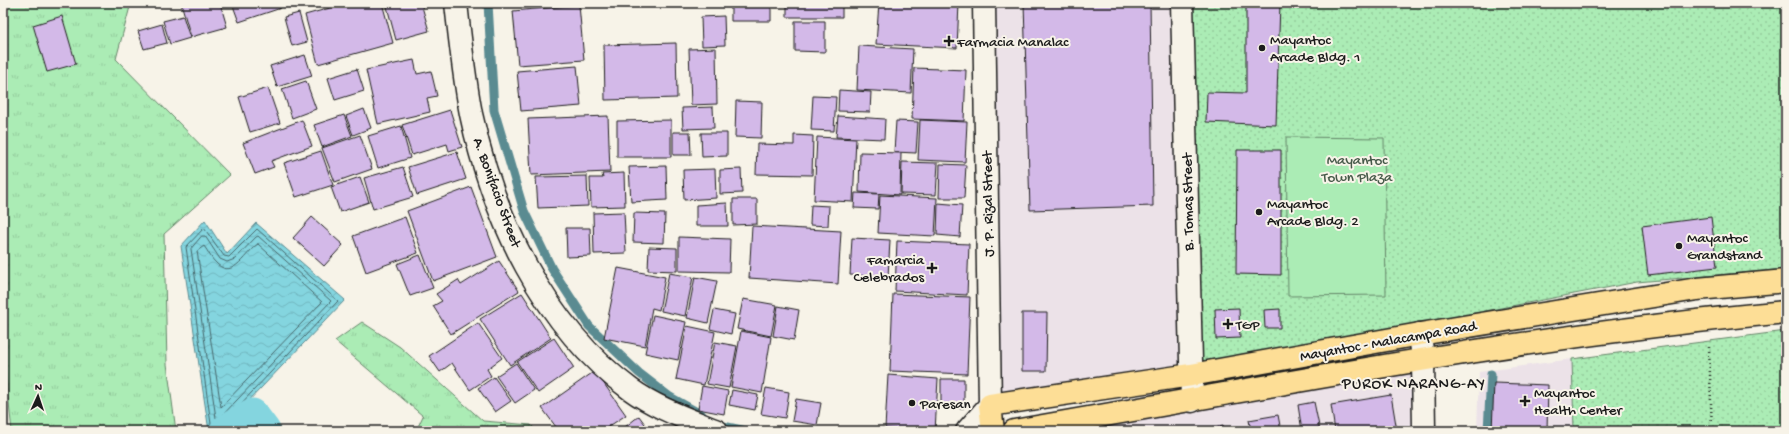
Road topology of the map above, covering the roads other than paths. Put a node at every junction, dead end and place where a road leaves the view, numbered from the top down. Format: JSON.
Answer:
{"nodes":[{"id":1,"x":456,"y":3,"type":"edge"},
{"id":2,"x":984,"y":3,"type":"edge"},
{"id":3,"x":1182,"y":3,"type":"edge"},
{"id":4,"x":1786,"y":281,"type":"edge"},
{"id":5,"x":1711,"y":288,"type":"junction"},
{"id":6,"x":1786,"y":312,"type":"edge"},
{"id":7,"x":1711,"y":319,"type":"junction"},
{"id":8,"x":1420,"y":334,"type":"junction"},
{"id":9,"x":1423,"y":359,"type":"junction"},
{"id":10,"x":1191,"y":375,"type":"junction"},
{"id":11,"x":1192,"y":401,"type":"junction"},
{"id":12,"x":990,"y":405,"type":"junction"},
{"id":13,"x":717,"y":431,"type":"edge"},
{"id":14,"x":967,"y":431,"type":"edge"},
{"id":15,"x":993,"y":431,"type":"edge"},
{"id":16,"x":1014,"y":431,"type":"edge"},
{"id":17,"x":1424,"y":431,"type":"edge"}],
"edges":[{"from":1,"to":13,"type":"street","name":"A. Bonifacio Street"},
{"from":2,"to":12,"type":"street","name":"J. P. Rizal Street"},
{"from":3,"to":10,"type":"street","name":"B. Tomas Street"},
{"from":4,"to":5,"type":"main road","name":"Mayantoc - Malacampa Road"},
{"from":5,"to":7,"type":"main road"},
{"from":5,"to":8,"type":"main road","name":"Mayantoc - Malacampa Road"},
{"from":6,"to":7,"type":"main road","name":"Mayantoc - Malacampa Road"},
{"from":7,"to":9,"type":"main road","name":"Mayantoc - Malacampa Road"},
{"from":8,"to":9,"type":"street"},
{"from":8,"to":10,"type":"main road","name":"Mayantoc - Malacampa Road"},
{"from":9,"to":11,"type":"main road","name":"Mayantoc - Malacampa Road"},
{"from":9,"to":17,"type":"street"},
{"from":10,"to":11,"type":"street","name":"B. Tomas Street"},
{"from":10,"to":12,"type":"main road","name":"Mayantoc - Malacampa Road"},
{"from":11,"to":16,"type":"main road","name":"Mayantoc - Malacampa Road"},
{"from":12,"to":14,"type":"street"},
{"from":12,"to":15,"type":"main road"}]}
